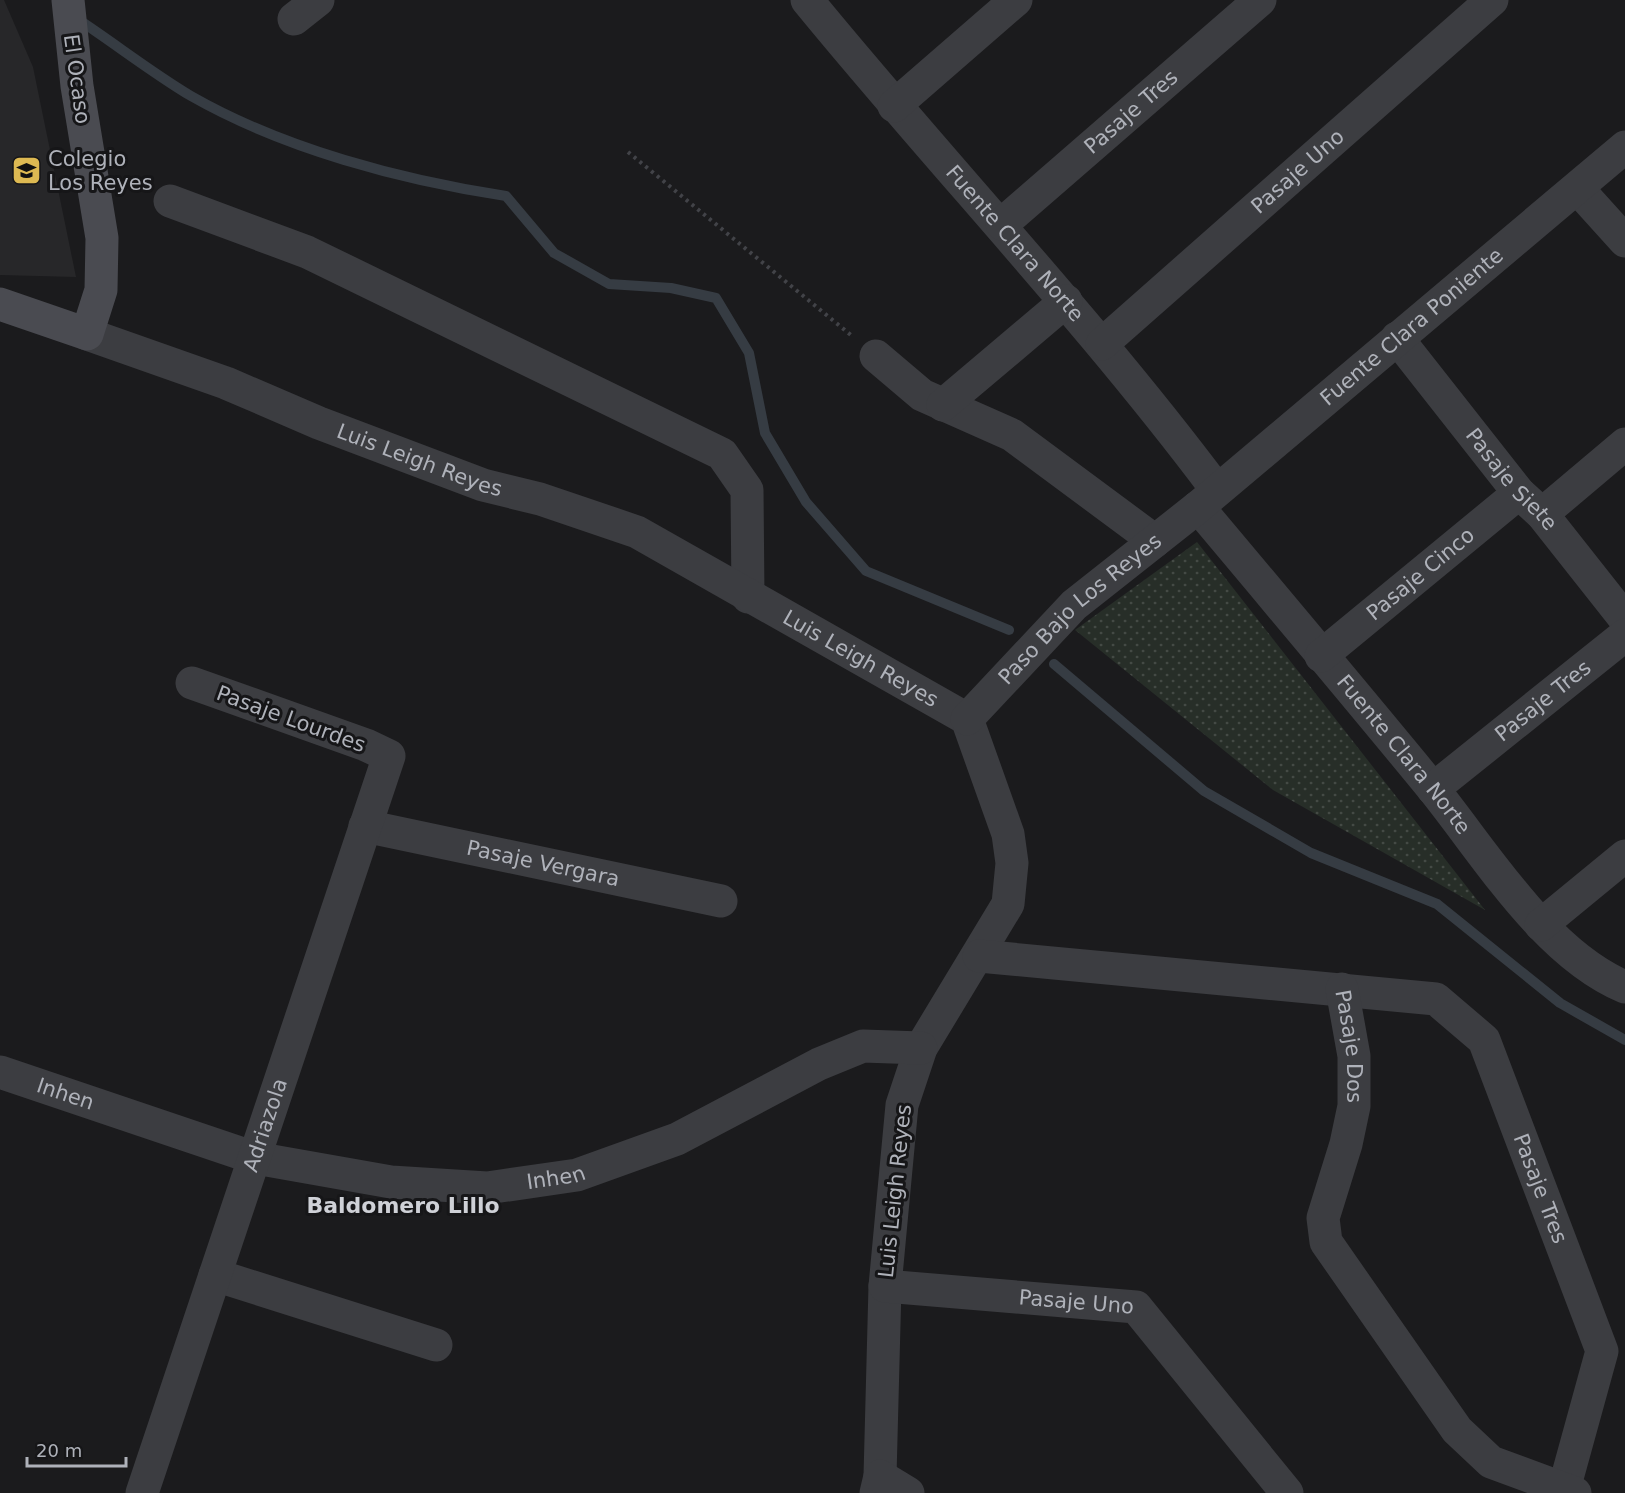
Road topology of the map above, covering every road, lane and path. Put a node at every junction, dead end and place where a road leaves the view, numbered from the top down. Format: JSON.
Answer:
{"nodes":[{"id":1,"x":68,"y":0,"type":"edge"},
{"id":2,"x":807,"y":0,"type":"edge"},
{"id":3,"x":1016,"y":0,"type":"edge"},
{"id":4,"x":1260,"y":0,"type":"edge"},
{"id":5,"x":1492,"y":0,"type":"edge"},
{"id":6,"x":894,"y":106,"type":"junction"},
{"id":7,"x":1625,"y":147,"type":"edge"},
{"id":8,"x":628,"y":152,"type":"dead end"},
{"id":9,"x":1578,"y":189,"type":"junction"},
{"id":10,"x":170,"y":201,"type":"dead end"},
{"id":11,"x":1002,"y":224,"type":"junction"},
{"id":12,"x":1625,"y":241,"type":"edge"},
{"id":13,"x":1066,"y":301,"type":"junction"},
{"id":14,"x":0,"y":304,"type":"edge"},
{"id":15,"x":87,"y":334,"type":"junction"},
{"id":16,"x":1397,"y":338,"type":"junction"},
{"id":17,"x":1102,"y":344,"type":"junction"},
{"id":18,"x":876,"y":356,"type":"joint"},
{"id":19,"x":943,"y":405,"type":"junction"},
{"id":20,"x":1625,"y":444,"type":"edge"},
{"id":21,"x":1208,"y":498,"type":"junction"},
{"id":22,"x":1531,"y":503,"type":"junction"},
{"id":23,"x":1155,"y":541,"type":"junction"},
{"id":24,"x":748,"y":597,"type":"junction"},
{"id":25,"x":1625,"y":619,"type":"edge"},
{"id":26,"x":1625,"y":636,"type":"edge"},
{"id":27,"x":1321,"y":656,"type":"junction"},
{"id":28,"x":192,"y":683,"type":"dead end"},
{"id":29,"x":967,"y":719,"type":"junction"},
{"id":30,"x":389,"y":756,"type":"joint"},
{"id":31,"x":1433,"y":789,"type":"junction"},
{"id":32,"x":365,"y":826,"type":"junction"},
{"id":33,"x":1625,"y":856,"type":"edge"},
{"id":34,"x":721,"y":901,"type":"dead end"},
{"id":35,"x":1541,"y":925,"type":"junction"},
{"id":36,"x":979,"y":956,"type":"junction"},
{"id":37,"x":1625,"y":987,"type":"edge"},
{"id":38,"x":1342,"y":989,"type":"junction"},
{"id":39,"x":921,"y":1048,"type":"junction"},
{"id":40,"x":0,"y":1072,"type":"edge"},
{"id":41,"x":255,"y":1158,"type":"junction"},
{"id":42,"x":215,"y":1275,"type":"junction"},
{"id":43,"x":885,"y":1286,"type":"junction"},
{"id":44,"x":436,"y":1345,"type":"dead end"},
{"id":45,"x":878,"y":1484,"type":"edge"},
{"id":46,"x":1570,"y":1491,"type":"edge"},
{"id":47,"x":142,"y":1493,"type":"edge"},
{"id":48,"x":908,"y":1493,"type":"edge"},
{"id":49,"x":1287,"y":1493,"type":"edge"}],
"edges":[{"from":1,"to":15,"type":"street","name":"El Ocaso"},
{"from":2,"to":6,"type":"street","name":"Fuente Clara Norte"},
{"from":3,"to":6,"type":"street"},
{"from":4,"to":11,"type":"street","name":"Pasaje Tres"},
{"from":5,"to":17,"type":"street","name":"Pasaje Uno"},
{"from":6,"to":11,"type":"street","name":"Fuente Clara Norte"},
{"from":7,"to":9,"type":"street","name":"Fuente Clara Poniente"},
{"from":8,"to":18,"type":"path"},
{"from":9,"to":12,"type":"street"},
{"from":9,"to":16,"type":"street","name":"Fuente Clara Poniente"},
{"from":10,"to":24,"type":"street"},
{"from":11,"to":13,"type":"street","name":"Fuente Clara Norte"},
{"from":13,"to":17,"type":"street","name":"Fuente Clara Norte"},
{"from":13,"to":19,"type":"street"},
{"from":14,"to":15,"type":"street","name":"Luis Leigh Reyes"},
{"from":15,"to":24,"type":"street","name":"Luis Leigh Reyes"},
{"from":16,"to":21,"type":"street","name":"Fuente Clara Poniente"},
{"from":16,"to":22,"type":"street","name":"Pasaje Siete"},
{"from":17,"to":21,"type":"street","name":"Fuente Clara Norte"},
{"from":18,"to":19,"type":"street"},
{"from":19,"to":23,"type":"street"},
{"from":20,"to":22,"type":"street","name":"Pasaje Cinco"},
{"from":21,"to":23,"type":"street","name":"Paso Bajo Los Reyes"},
{"from":21,"to":27,"type":"street","name":"Fuente Clara Norte"},
{"from":22,"to":25,"type":"street","name":"Pasaje Siete"},
{"from":22,"to":27,"type":"street","name":"Pasaje Cinco"},
{"from":23,"to":29,"type":"street","name":"Paso Bajo Los Reyes"},
{"from":24,"to":29,"type":"street","name":"Luis Leigh Reyes"},
{"from":26,"to":31,"type":"street","name":"Pasaje Tres"},
{"from":27,"to":31,"type":"street","name":"Fuente Clara Norte"},
{"from":28,"to":30,"type":"street","name":"Pasaje Lourdes"},
{"from":29,"to":36,"type":"street","name":"Luis Leigh Reyes"},
{"from":30,"to":32,"type":"street","name":"Adriazola"},
{"from":31,"to":35,"type":"street","name":"Fuente Clara Norte"},
{"from":32,"to":34,"type":"street","name":"Pasaje Vergara"},
{"from":32,"to":41,"type":"street","name":"Adriazola"},
{"from":33,"to":35,"type":"street"},
{"from":35,"to":37,"type":"street","name":"Fuente Clara Norte"},
{"from":36,"to":38,"type":"street","name":"Pasaje Dos"},
{"from":36,"to":39,"type":"street","name":"Luis Leigh Reyes"},
{"from":38,"to":46,"type":"street","name":"Pasaje Dos"},
{"from":38,"to":46,"type":"street","name":"Pasaje Tres"},
{"from":39,"to":41,"type":"street","name":"Inhen"},
{"from":39,"to":43,"type":"street","name":"Luis Leigh Reyes"},
{"from":40,"to":41,"type":"street","name":"Inhen"},
{"from":41,"to":42,"type":"street","name":"Adriazola"},
{"from":42,"to":44,"type":"street"},
{"from":42,"to":47,"type":"street","name":"Adriazola"},
{"from":43,"to":45,"type":"street","name":"Luis Leigh Reyes"},
{"from":43,"to":49,"type":"street","name":"Pasaje Uno"},
{"from":45,"to":48,"type":"street"}]}
